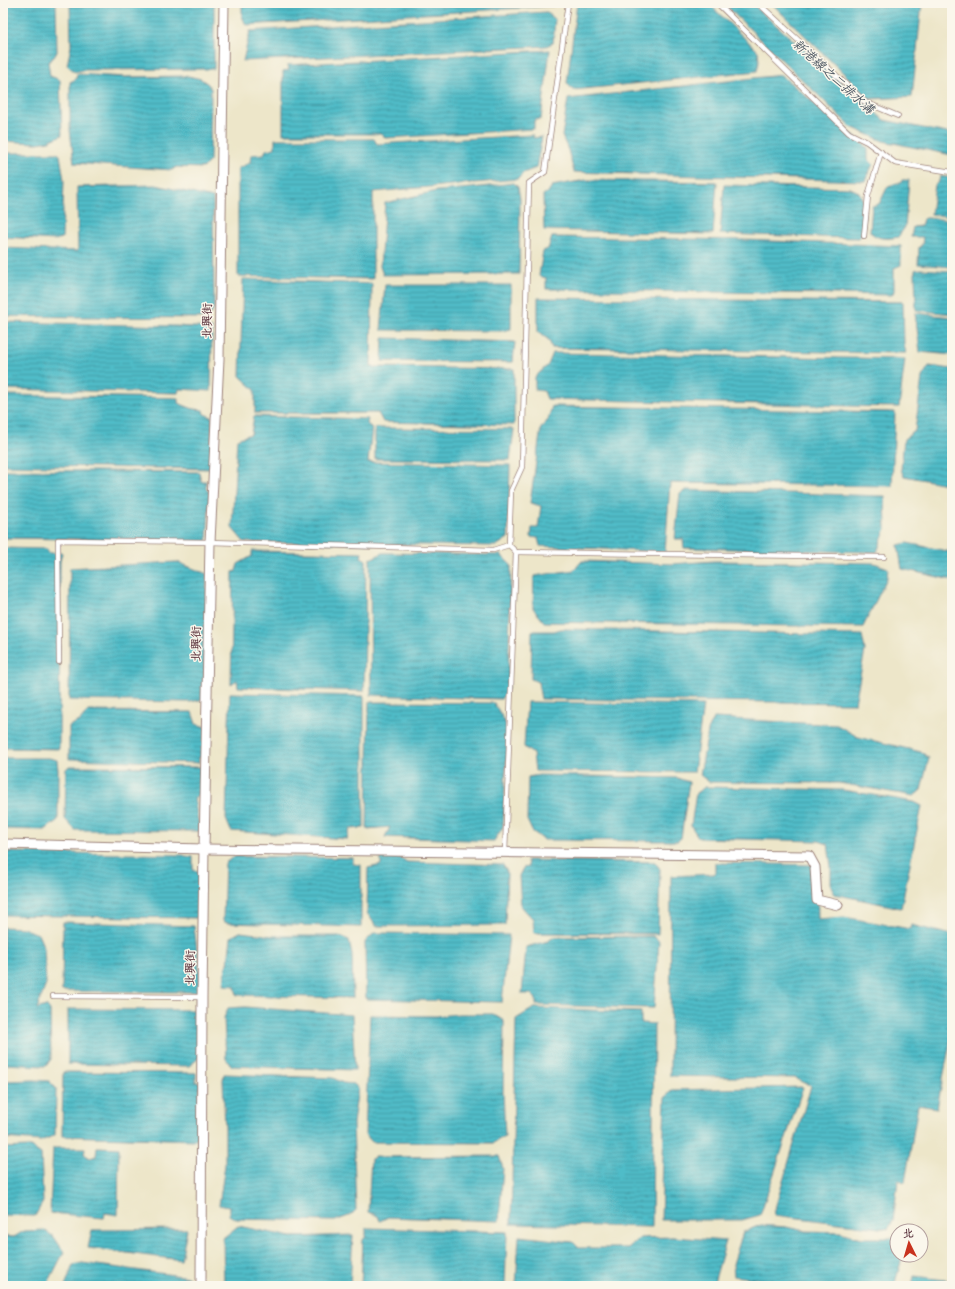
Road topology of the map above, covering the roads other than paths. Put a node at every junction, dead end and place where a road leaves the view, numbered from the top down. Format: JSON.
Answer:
{"nodes":[{"id":1,"x":224,"y":3,"type":"edge"},
{"id":2,"x":568,"y":3,"type":"edge"},
{"id":3,"x":717,"y":3,"type":"edge"},
{"id":4,"x":758,"y":3,"type":"edge"},
{"id":5,"x":898,"y":116,"type":"dead end"},
{"id":6,"x":881,"y":152,"type":"junction"},
{"id":7,"x":952,"y":172,"type":"edge"},
{"id":8,"x":864,"y":236,"type":"dead end"},
{"id":9,"x":210,"y":542,"type":"junction"},
{"id":10,"x":509,"y":545,"type":"junction"},
{"id":11,"x":516,"y":552,"type":"junction"},
{"id":12,"x":884,"y":557,"type":"dead end"},
{"id":13,"x":59,"y":662,"type":"dead end"},
{"id":14,"x":3,"y":844,"type":"edge"},
{"id":15,"x":204,"y":849,"type":"junction"},
{"id":16,"x":505,"y":853,"type":"junction"},
{"id":17,"x":838,"y":904,"type":"dead end"},
{"id":18,"x":53,"y":996,"type":"dead end"},
{"id":19,"x":202,"y":997,"type":"junction"},
{"id":20,"x":201,"y":1286,"type":"edge"}],
"edges":[{"from":1,"to":9,"type":"street","name":"北興街"},
{"from":2,"to":10,"type":"lane"},
{"from":3,"to":6,"type":"lane"},
{"from":4,"to":5,"type":"lane"},
{"from":6,"to":7,"type":"lane"},
{"from":6,"to":8,"type":"lane"},
{"from":9,"to":10,"type":"lane"},
{"from":9,"to":13,"type":"lane"},
{"from":9,"to":15,"type":"street","name":"北興街"},
{"from":10,"to":11,"type":"lane"},
{"from":11,"to":12,"type":"lane"},
{"from":11,"to":16,"type":"lane"},
{"from":14,"to":15,"type":"street"},
{"from":15,"to":16,"type":"street"},
{"from":15,"to":19,"type":"street","name":"北興街"},
{"from":16,"to":17,"type":"street"},
{"from":18,"to":19,"type":"lane"},
{"from":19,"to":20,"type":"street","name":"北興街"}]}
